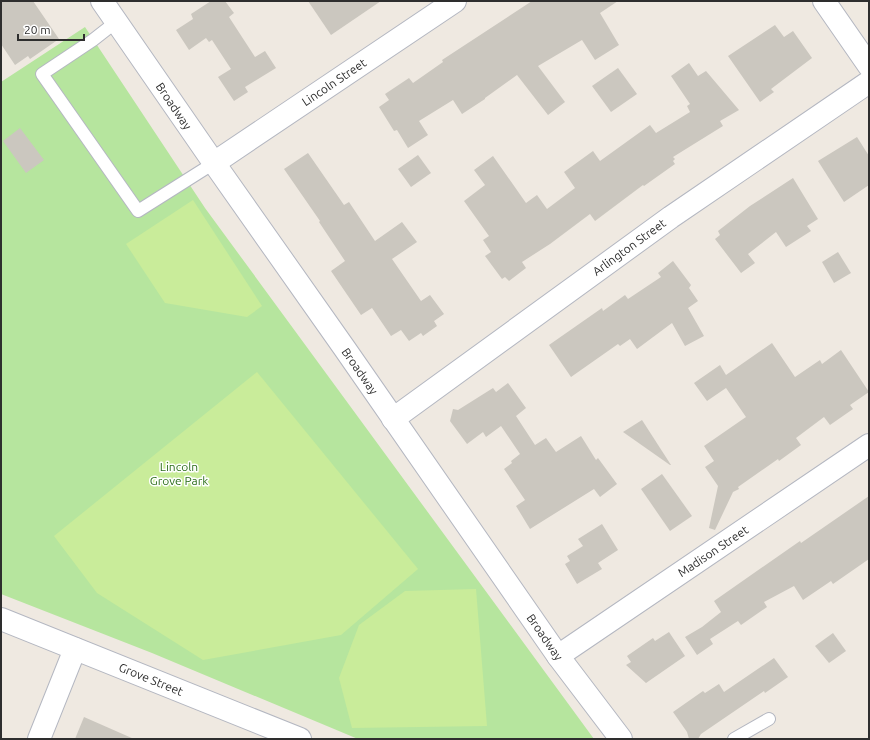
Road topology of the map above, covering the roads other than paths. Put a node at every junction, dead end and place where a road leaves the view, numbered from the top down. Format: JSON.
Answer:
{"nodes":[{"id":1,"x":102,"y":1,"type":"edge"},
{"id":2,"x":455,"y":1,"type":"edge"},
{"id":3,"x":824,"y":1,"type":"edge"},
{"id":4,"x":116,"y":22,"type":"junction"},
{"id":5,"x":869,"y":66,"type":"edge"},
{"id":6,"x":869,"y":82,"type":"edge"},
{"id":7,"x":214,"y":163,"type":"junction"},
{"id":8,"x":393,"y":419,"type":"junction"},
{"id":9,"x":869,"y":445,"type":"edge"},
{"id":10,"x":1,"y":619,"type":"edge"},
{"id":11,"x":75,"y":649,"type":"junction"},
{"id":12,"x":558,"y":656,"type":"junction"},
{"id":13,"x":769,"y":719,"type":"dead end"},
{"id":14,"x":39,"y":739,"type":"edge"},
{"id":15,"x":300,"y":739,"type":"edge"},
{"id":16,"x":621,"y":739,"type":"edge"},
{"id":17,"x":734,"y":739,"type":"edge"}],
"edges":[{"from":1,"to":4,"type":"street","name":"Broadway"},
{"from":2,"to":7,"type":"street","name":"Lincoln Street"},
{"from":3,"to":5,"type":"street"},
{"from":4,"to":7,"type":"street","name":"Broadway"},
{"from":4,"to":7,"type":"lane"},
{"from":6,"to":8,"type":"street","name":"Arlington Street"},
{"from":7,"to":8,"type":"street","name":"Broadway"},
{"from":8,"to":12,"type":"street","name":"Broadway"},
{"from":9,"to":12,"type":"street","name":"Madison Street"},
{"from":10,"to":11,"type":"street","name":"Grove Street"},
{"from":11,"to":14,"type":"street"},
{"from":11,"to":15,"type":"street","name":"Grove Street"},
{"from":12,"to":16,"type":"street","name":"Broadway"},
{"from":13,"to":17,"type":"lane"}]}
